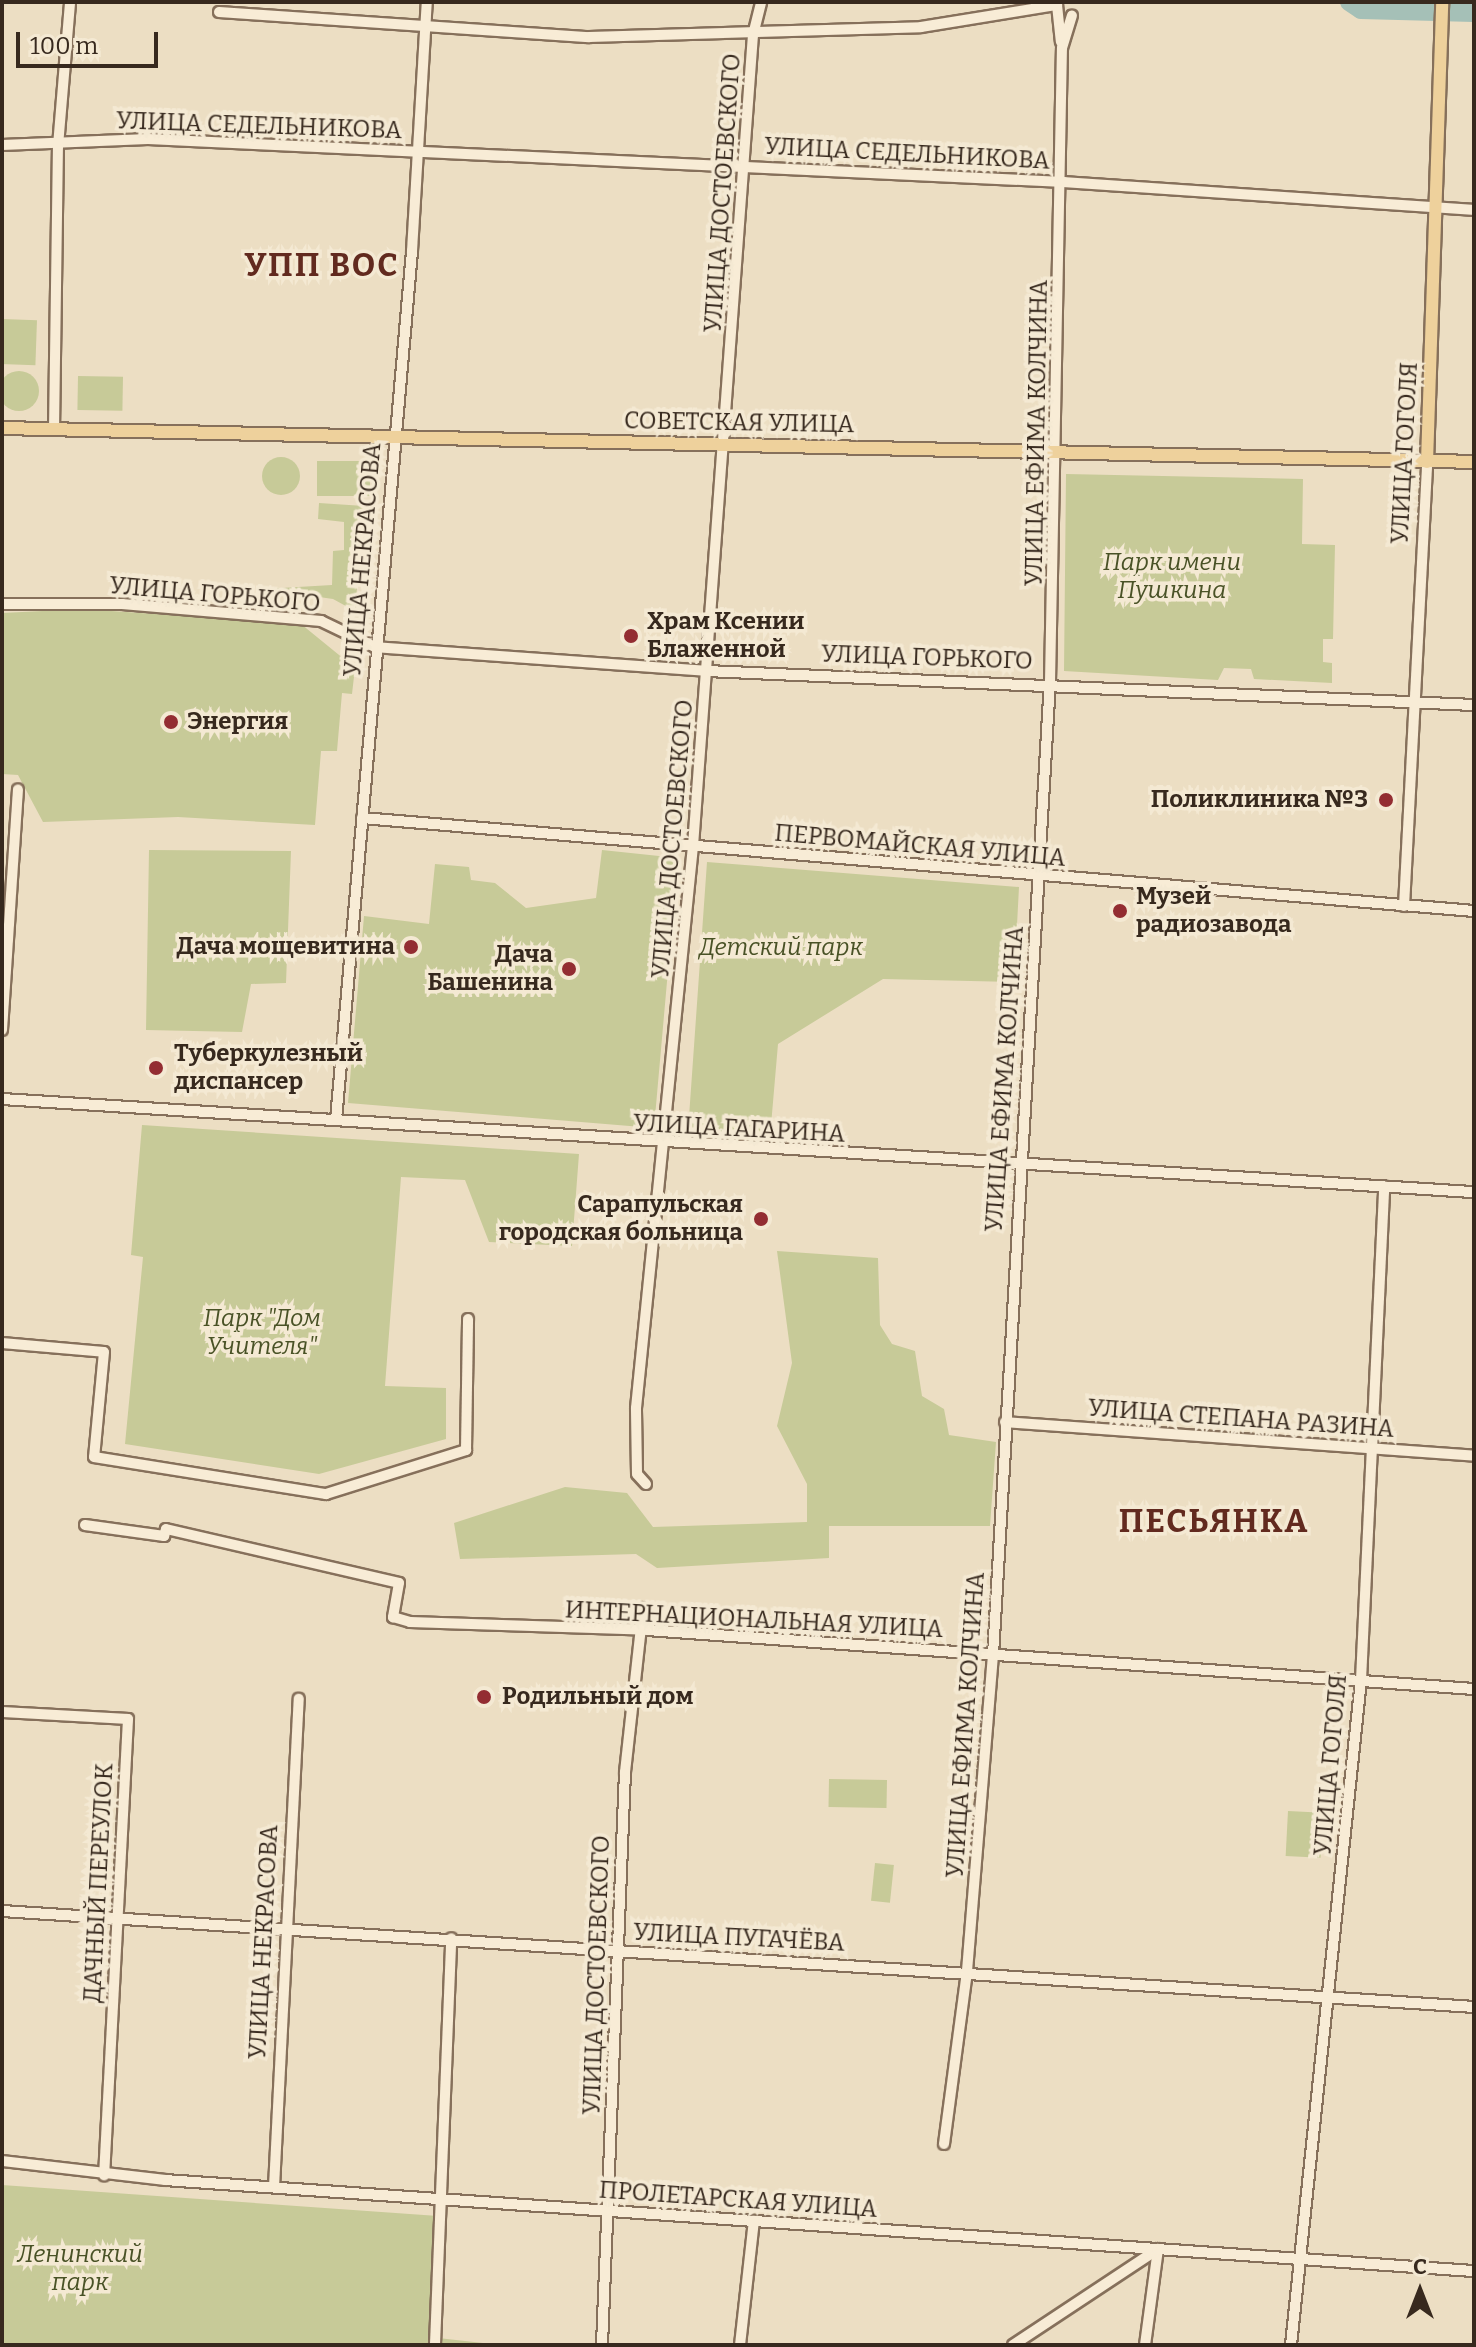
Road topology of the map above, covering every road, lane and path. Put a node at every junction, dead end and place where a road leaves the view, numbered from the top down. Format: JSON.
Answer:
{"nodes":[{"id":1,"x":70,"y":2,"type":"edge"},
{"id":2,"x":427,"y":2,"type":"edge"},
{"id":3,"x":761,"y":2,"type":"edge"},
{"id":4,"x":1442,"y":2,"type":"edge"},
{"id":5,"x":219,"y":12,"type":"dead end"},
{"id":6,"x":1072,"y":15,"type":"dead end"},
{"id":7,"x":426,"y":23,"type":"junction"},
{"id":8,"x":753,"y":35,"type":"junction"},
{"id":9,"x":1062,"y":48,"type":"junction"},
{"id":10,"x":2,"y":145,"type":"edge"},
{"id":11,"x":58,"y":146,"type":"junction"},
{"id":12,"x":419,"y":152,"type":"junction"},
{"id":13,"x":747,"y":167,"type":"junction"},
{"id":14,"x":1064,"y":182,"type":"junction"},
{"id":15,"x":1435,"y":207,"type":"junction"},
{"id":16,"x":1474,"y":210,"type":"edge"},
{"id":17,"x":2,"y":428,"type":"edge"},
{"id":18,"x":54,"y":430,"type":"junction"},
{"id":19,"x":393,"y":437,"type":"junction"},
{"id":20,"x":724,"y":445,"type":"junction"},
{"id":21,"x":1059,"y":453,"type":"junction"},
{"id":22,"x":1427,"y":462,"type":"junction"},
{"id":23,"x":1474,"y":462,"type":"edge"},
{"id":24,"x":2,"y":604,"type":"edge"},
{"id":25,"x":375,"y":647,"type":"junction"},
{"id":26,"x":707,"y":671,"type":"junction"},
{"id":27,"x":1050,"y":682,"type":"junction"},
{"id":28,"x":1416,"y":702,"type":"junction"},
{"id":29,"x":1474,"y":705,"type":"edge"},
{"id":30,"x":18,"y":790,"type":"dead end"},
{"id":31,"x":362,"y":818,"type":"junction"},
{"id":32,"x":693,"y":846,"type":"junction"},
{"id":33,"x":1038,"y":877,"type":"junction"},
{"id":34,"x":1404,"y":906,"type":"junction"},
{"id":35,"x":1474,"y":911,"type":"edge"},
{"id":36,"x":2,"y":1030,"type":"edge"},
{"id":37,"x":2,"y":1099,"type":"edge"},
{"id":38,"x":336,"y":1120,"type":"junction"},
{"id":39,"x":666,"y":1146,"type":"junction"},
{"id":40,"x":1020,"y":1163,"type":"junction"},
{"id":41,"x":1384,"y":1187,"type":"junction"},
{"id":42,"x":1474,"y":1192,"type":"edge"},
{"id":43,"x":468,"y":1319,"type":"dead end"},
{"id":44,"x":2,"y":1343,"type":"edge"},
{"id":45,"x":1005,"y":1422,"type":"junction"},
{"id":46,"x":1372,"y":1450,"type":"junction"},
{"id":47,"x":1474,"y":1456,"type":"edge"},
{"id":48,"x":646,"y":1484,"type":"dead end"},
{"id":49,"x":85,"y":1525,"type":"dead end"},
{"id":50,"x":643,"y":1608,"type":"dead end"},
{"id":51,"x":635,"y":1633,"type":"junction"},
{"id":52,"x":993,"y":1655,"type":"junction"},
{"id":53,"x":1361,"y":1680,"type":"junction"},
{"id":54,"x":1474,"y":1689,"type":"edge"},
{"id":55,"x":299,"y":1699,"type":"dead end"},
{"id":56,"x":2,"y":1712,"type":"edge"},
{"id":57,"x":2,"y":1911,"type":"edge"},
{"id":58,"x":115,"y":1917,"type":"junction"},
{"id":59,"x":283,"y":1928,"type":"junction"},
{"id":60,"x":451,"y":1938,"type":"junction"},
{"id":61,"x":619,"y":1950,"type":"junction"},
{"id":62,"x":967,"y":1971,"type":"junction"},
{"id":63,"x":1332,"y":1996,"type":"junction"},
{"id":64,"x":1474,"y":2007,"type":"edge"},
{"id":65,"x":944,"y":2144,"type":"dead end"},
{"id":66,"x":2,"y":2161,"type":"edge"},
{"id":67,"x":104,"y":2175,"type":"junction"},
{"id":68,"x":274,"y":2187,"type":"junction"},
{"id":69,"x":445,"y":2199,"type":"junction"},
{"id":70,"x":609,"y":2211,"type":"junction"},
{"id":71,"x":754,"y":2221,"type":"junction"},
{"id":72,"x":1158,"y":2249,"type":"junction"},
{"id":73,"x":1303,"y":2260,"type":"junction"},
{"id":74,"x":1474,"y":2271,"type":"edge"},
{"id":75,"x":435,"y":2344,"type":"edge"},
{"id":76,"x":602,"y":2345,"type":"edge"},
{"id":77,"x":740,"y":2345,"type":"edge"},
{"id":78,"x":1013,"y":2345,"type":"edge"},
{"id":79,"x":1145,"y":2345,"type":"edge"},
{"id":80,"x":1291,"y":2345,"type":"edge"}],
"edges":[{"from":1,"to":11,"type":"street"},
{"from":2,"to":7,"type":"street","name":"УЛИЦА НЕКРАСОВА"},
{"from":3,"to":8,"type":"street","name":"УЛИЦА ДОСТОЕВСКОГО"},
{"from":4,"to":15,"type":"main road","name":"УЛИЦА ГОГОЛЯ"},
{"from":5,"to":7,"type":"street"},
{"from":6,"to":9,"type":"street","name":"УЛИЦА ЕФИМА КОЛЧИНА"},
{"from":7,"to":8,"type":"street"},
{"from":7,"to":12,"type":"street","name":"УЛИЦА НЕКРАСОВА"},
{"from":8,"to":9,"type":"street"},
{"from":8,"to":13,"type":"street","name":"УЛИЦА ДОСТОЕВСКОГО"},
{"from":9,"to":14,"type":"street","name":"УЛИЦА ЕФИМА КОЛЧИНА"},
{"from":10,"to":11,"type":"street","name":"УЛИЦА СЕДЕЛЬНИКОВА"},
{"from":11,"to":12,"type":"street","name":"УЛИЦА СЕДЕЛЬНИКОВА"},
{"from":11,"to":18,"type":"street"},
{"from":12,"to":13,"type":"street","name":"УЛИЦА СЕДЕЛЬНИКОВА"},
{"from":12,"to":19,"type":"street","name":"УЛИЦА НЕКРАСОВА"},
{"from":13,"to":14,"type":"street","name":"УЛИЦА СЕДЕЛЬНИКОВА"},
{"from":13,"to":20,"type":"street","name":"УЛИЦА ДОСТОЕВСКОГО"},
{"from":14,"to":15,"type":"street","name":"УЛИЦА СЕДЕЛЬНИКОВА"},
{"from":14,"to":21,"type":"street","name":"УЛИЦА ЕФИМА КОЛЧИНА"},
{"from":15,"to":16,"type":"street","name":"УЛИЦА СЕДЕЛЬНИКОВА"},
{"from":15,"to":22,"type":"main road","name":"УЛИЦА ГОГОЛЯ"},
{"from":17,"to":18,"type":"main road","name":"СОВЕТСКАЯ УЛИЦА"},
{"from":18,"to":19,"type":"main road","name":"СОВЕТСКАЯ УЛИЦА"},
{"from":19,"to":20,"type":"main road","name":"СОВЕТСКАЯ УЛИЦА"},
{"from":19,"to":25,"type":"street","name":"УЛИЦА НЕКРАСОВА"},
{"from":20,"to":21,"type":"main road","name":"СОВЕТСКАЯ УЛИЦА"},
{"from":20,"to":26,"type":"street","name":"УЛИЦА ДОСТОЕВСКОГО"},
{"from":21,"to":22,"type":"main road","name":"СОВЕТСКАЯ УЛИЦА"},
{"from":21,"to":27,"type":"street","name":"УЛИЦА ЕФИМА КОЛЧИНА"},
{"from":22,"to":23,"type":"main road","name":"СОВЕТСКАЯ УЛИЦА"},
{"from":22,"to":28,"type":"street","name":"УЛИЦА ГОГОЛЯ"},
{"from":24,"to":25,"type":"street","name":"УЛИЦА ГОРЬКОГО"},
{"from":25,"to":26,"type":"street","name":"УЛИЦА ГОРЬКОГО"},
{"from":25,"to":31,"type":"street","name":"УЛИЦА НЕКРАСОВА"},
{"from":26,"to":27,"type":"street","name":"УЛИЦА ГОРЬКОГО"},
{"from":26,"to":32,"type":"street","name":"УЛИЦА ДОСТОЕВСКОГО"},
{"from":27,"to":28,"type":"street","name":"УЛИЦА ГОРЬКОГО"},
{"from":27,"to":33,"type":"street","name":"УЛИЦА ЕФИМА КОЛЧИНА"},
{"from":28,"to":29,"type":"street","name":"УЛИЦА ГОРЬКОГО"},
{"from":28,"to":34,"type":"street","name":"УЛИЦА ГОГОЛЯ"},
{"from":30,"to":36,"type":"street"},
{"from":31,"to":32,"type":"street","name":"ПЕРВОМАЙСКАЯ УЛИЦА"},
{"from":31,"to":38,"type":"street","name":"УЛИЦА НЕКРАСОВА"},
{"from":32,"to":33,"type":"street","name":"ПЕРВОМАЙСКАЯ УЛИЦА"},
{"from":32,"to":39,"type":"street","name":"УЛИЦА ДОСТОЕВСКОГО"},
{"from":33,"to":34,"type":"street","name":"ПЕРВОМАЙСКАЯ УЛИЦА"},
{"from":33,"to":40,"type":"street","name":"УЛИЦА ЕФИМА КОЛЧИНА"},
{"from":34,"to":35,"type":"street","name":"ПЕРВОМАЙСКАЯ УЛИЦА"},
{"from":37,"to":38,"type":"street","name":"УЛИЦА ГАГАРИНА"},
{"from":38,"to":39,"type":"street","name":"УЛИЦА ГАГАРИНА"},
{"from":39,"to":40,"type":"street","name":"УЛИЦА ГАГАРИНА"},
{"from":39,"to":48,"type":"street","name":"УЛИЦА ДОСТОЕВСКОГО"},
{"from":40,"to":41,"type":"street","name":"УЛИЦА ГАГАРИНА"},
{"from":40,"to":45,"type":"street","name":"УЛИЦА ЕФИМА КОЛЧИНА"},
{"from":41,"to":42,"type":"street","name":"УЛИЦА ГАГАРИНА"},
{"from":41,"to":46,"type":"street","name":"УЛИЦА ГОГОЛЯ"},
{"from":43,"to":44,"type":"street"},
{"from":45,"to":46,"type":"street","name":"УЛИЦА СТЕПАНА РАЗИНА"},
{"from":45,"to":52,"type":"street","name":"УЛИЦА ЕФИМА КОЛЧИНА"},
{"from":46,"to":47,"type":"street","name":"УЛИЦА СТЕПАНА РАЗИНА"},
{"from":46,"to":53,"type":"street","name":"УЛИЦА ГОГОЛЯ"},
{"from":49,"to":51,"type":"street","name":"ИНТЕРНАЦИОНАЛЬНАЯ УЛИЦА"},
{"from":50,"to":51,"type":"street","name":"УЛИЦА ДОСТОЕВСКОГО"},
{"from":51,"to":52,"type":"street","name":"ИНТЕРНАЦИОНАЛЬНАЯ УЛИЦА"},
{"from":51,"to":61,"type":"street","name":"УЛИЦА ДОСТОЕВСКОГО"},
{"from":52,"to":53,"type":"street","name":"ИНТЕРНАЦИОНАЛЬНАЯ УЛИЦА"},
{"from":52,"to":62,"type":"street","name":"УЛИЦА ЕФИМА КОЛЧИНА"},
{"from":53,"to":54,"type":"street","name":"ИНТЕРНАЦИОНАЛЬНАЯ УЛИЦА"},
{"from":53,"to":63,"type":"street","name":"УЛИЦА ГОГОЛЯ"},
{"from":55,"to":59,"type":"street","name":"УЛИЦА НЕКРАСОВА"},
{"from":56,"to":58,"type":"street","name":"ДАЧНЫЙ ПЕРЕУЛОК"},
{"from":57,"to":58,"type":"street","name":"УЛИЦА ПУГАЧЁВА"},
{"from":58,"to":59,"type":"street","name":"УЛИЦА ПУГАЧЁВА"},
{"from":58,"to":67,"type":"street","name":"ДАЧНЫЙ ПЕРЕУЛОК"},
{"from":59,"to":60,"type":"street","name":"УЛИЦА ПУГАЧЁВА"},
{"from":59,"to":68,"type":"street","name":"УЛИЦА НЕКРАСОВА"},
{"from":60,"to":61,"type":"street","name":"УЛИЦА ПУГАЧЁВА"},
{"from":60,"to":69,"type":"street"},
{"from":61,"to":62,"type":"street","name":"УЛИЦА ПУГАЧЁВА"},
{"from":61,"to":70,"type":"street","name":"УЛИЦА ДОСТОЕВСКОГО"},
{"from":62,"to":63,"type":"street","name":"УЛИЦА ПУГАЧЁВА"},
{"from":62,"to":65,"type":"street","name":"УЛИЦА ЕФИМА КОЛЧИНА"},
{"from":63,"to":64,"type":"street","name":"УЛИЦА ПУГАЧЁВА"},
{"from":63,"to":73,"type":"street","name":"УЛИЦА ГОГОЛЯ"},
{"from":66,"to":67,"type":"street","name":"ПРОЛЕТАРСКАЯ УЛИЦА"},
{"from":67,"to":68,"type":"street","name":"ПРОЛЕТАРСКАЯ УЛИЦА"},
{"from":68,"to":69,"type":"street","name":"ПРОЛЕТАРСКАЯ УЛИЦА"},
{"from":69,"to":70,"type":"street","name":"ПРОЛЕТАРСКАЯ УЛИЦА"},
{"from":69,"to":75,"type":"street"},
{"from":70,"to":71,"type":"street","name":"ПРОЛЕТАРСКАЯ УЛИЦА"},
{"from":70,"to":76,"type":"street","name":"УЛИЦА ДОСТОЕВСКОГО"},
{"from":71,"to":72,"type":"street","name":"ПРОЛЕТАРСКАЯ УЛИЦА"},
{"from":71,"to":77,"type":"street"},
{"from":72,"to":73,"type":"street","name":"ПРОЛЕТАРСКАЯ УЛИЦА"},
{"from":72,"to":78,"type":"street"},
{"from":72,"to":79,"type":"street"},
{"from":73,"to":74,"type":"street","name":"ПРОЛЕТАРСКАЯ УЛИЦА"},
{"from":73,"to":80,"type":"street","name":"УЛИЦА ГОГОЛЯ"}]}
